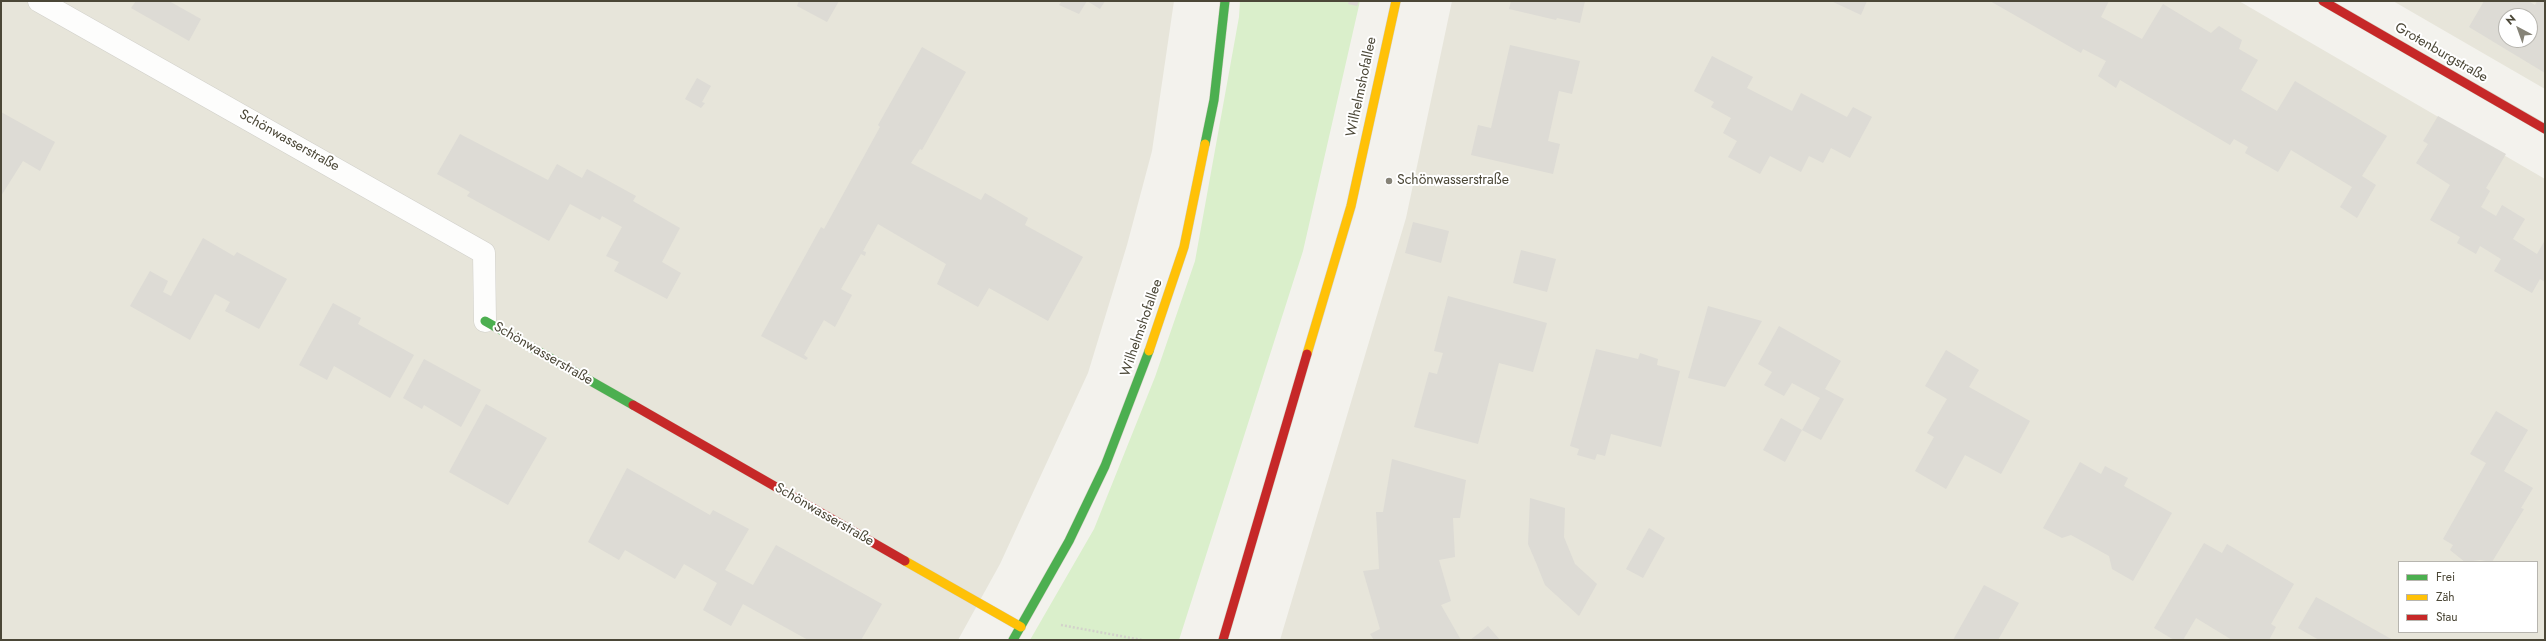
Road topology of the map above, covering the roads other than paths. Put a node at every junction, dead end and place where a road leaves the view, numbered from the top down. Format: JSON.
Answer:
{"nodes":[{"id":1,"x":39,"y":1,"type":"edge"},
{"id":2,"x":1225,"y":1,"type":"edge"},
{"id":3,"x":1396,"y":1,"type":"edge"},
{"id":4,"x":2322,"y":1,"type":"edge"},
{"id":5,"x":2545,"y":128,"type":"edge"},
{"id":6,"x":485,"y":321,"type":"joint"},
{"id":7,"x":1021,"y":626,"type":"junction"},
{"id":8,"x":1013,"y":640,"type":"edge"},
{"id":9,"x":1223,"y":640,"type":"edge"}],
"edges":[{"from":1,"to":6,"type":"lane","name":"Schönwasserstraße"},
{"from":2,"to":7,"type":"street","name":"Wilhelmshofallee"},
{"from":3,"to":9,"type":"street","name":"Wilhelmshofallee"},
{"from":4,"to":5,"type":"street","name":"Grotenburgstraße"},
{"from":6,"to":7,"type":"street","name":"Schönwasserstraße"},
{"from":7,"to":8,"type":"street","name":"Wilhelmshofallee"}]}
